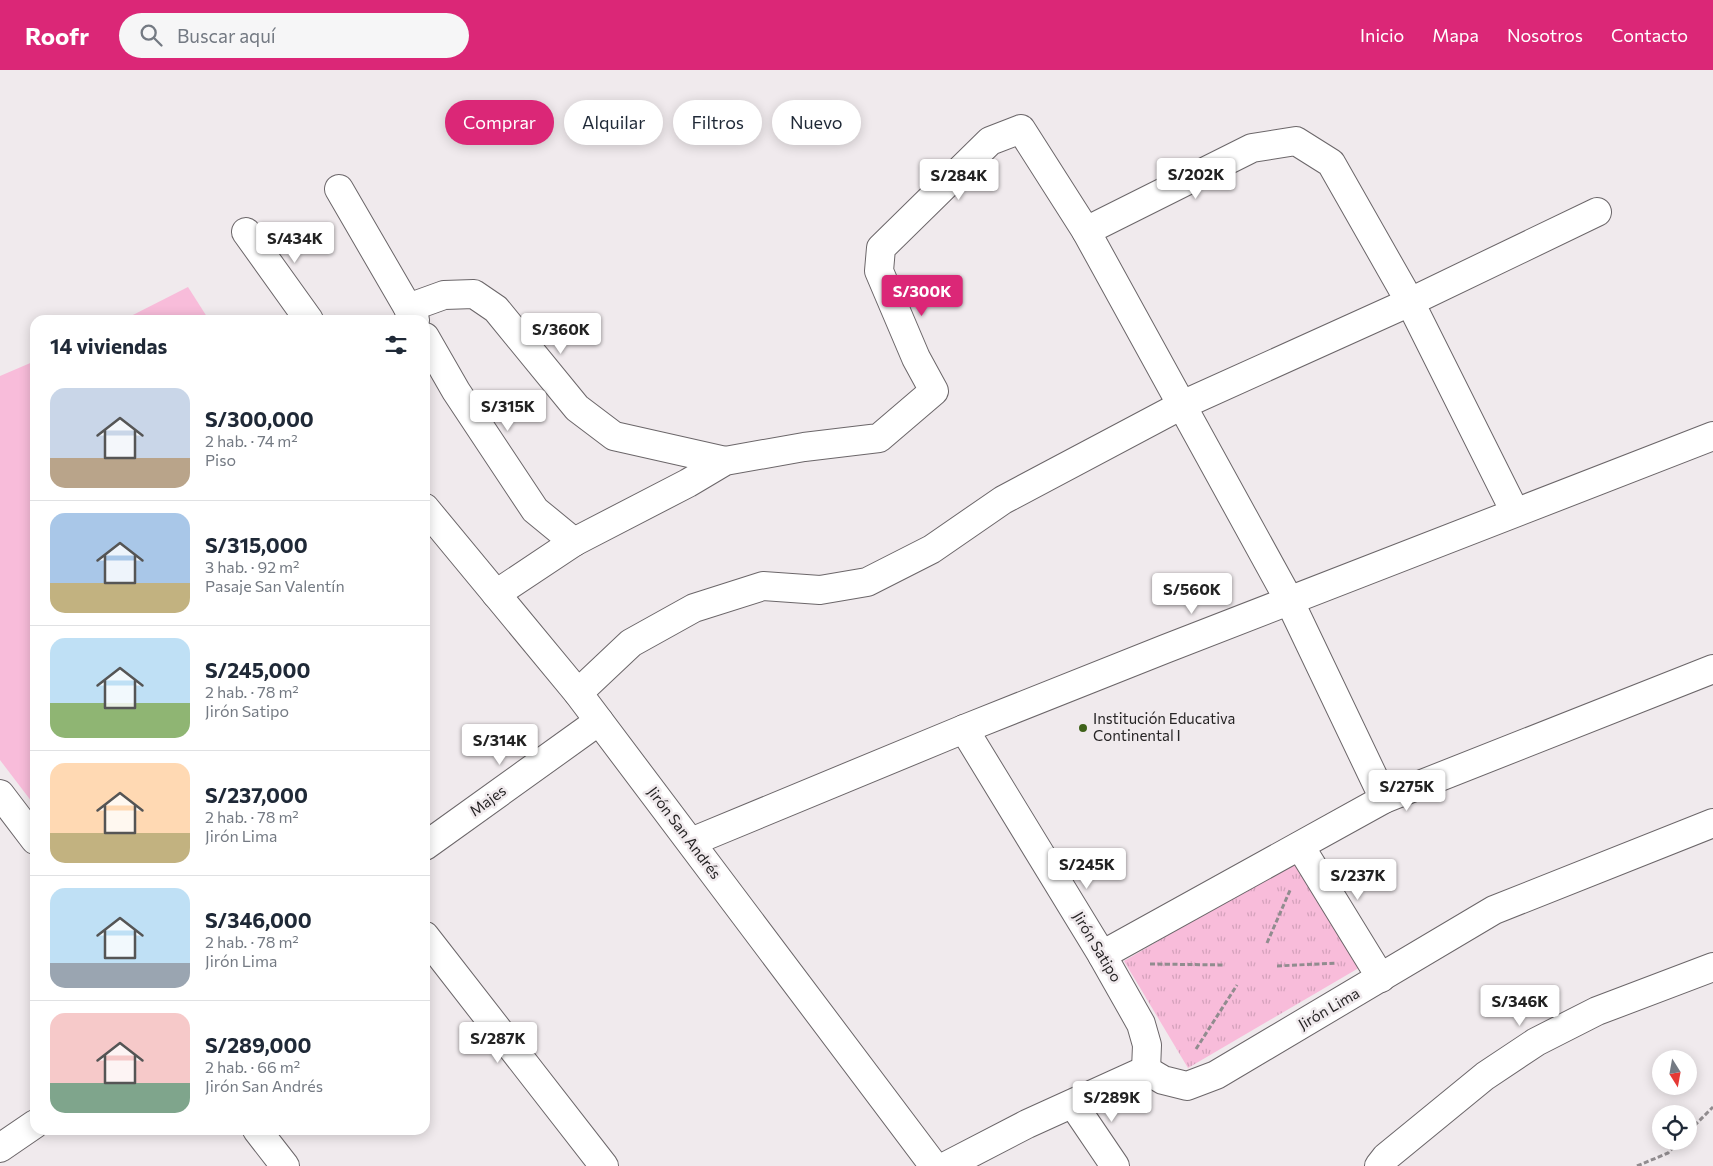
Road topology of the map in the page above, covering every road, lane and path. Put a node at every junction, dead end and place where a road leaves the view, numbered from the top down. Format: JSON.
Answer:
{"nodes":[{"id":1,"x":339,"y":189,"type":"dead end"},
{"id":2,"x":1597,"y":212,"type":"dead end"},
{"id":3,"x":1086,"y":231,"type":"junction"},
{"id":4,"x":246,"y":232,"type":"dead end"},
{"id":5,"x":1410,"y":302,"type":"junction"},
{"id":6,"x":412,"y":314,"type":"edge"},
{"id":7,"x":305,"y":315,"type":"edge"},
{"id":8,"x":430,"y":346,"type":"edge"},
{"id":9,"x":1182,"y":405,"type":"junction"},
{"id":10,"x":1713,"y":436,"type":"edge"},
{"id":11,"x":725,"y":461,"type":"junction"},
{"id":12,"x":1516,"y":512,"type":"junction"},
{"id":13,"x":430,"y":514,"type":"edge"},
{"id":14,"x":574,"y":542,"type":"junction"},
{"id":15,"x":496,"y":594,"type":"junction"},
{"id":16,"x":1289,"y":600,"type":"junction"},
{"id":17,"x":1713,"y":669,"type":"edge"},
{"id":18,"x":578,"y":694,"type":"junction"},
{"id":19,"x":599,"y":721,"type":"junction"},
{"id":20,"x":964,"y":729,"type":"junction"},
{"id":21,"x":0,"y":794,"type":"edge"},
{"id":22,"x":1384,"y":799,"type":"junction"},
{"id":23,"x":1713,"y":823,"type":"edge"},
{"id":24,"x":30,"y":833,"type":"edge"},
{"id":25,"x":430,"y":842,"type":"edge"},
{"id":26,"x":690,"y":842,"type":"junction"},
{"id":27,"x":1300,"y":846,"type":"junction"},
{"id":28,"x":1294,"y":882,"type":"dead end"},
{"id":29,"x":430,"y":942,"type":"edge"},
{"id":30,"x":1267,"y":942,"type":"dead end"},
{"id":31,"x":1102,"y":955,"type":"junction"},
{"id":32,"x":1341,"y":963,"type":"dead end"},
{"id":33,"x":1141,"y":964,"type":"dead end"},
{"id":34,"x":1225,"y":965,"type":"dead end"},
{"id":35,"x":1277,"y":966,"type":"dead end"},
{"id":36,"x":1713,"y":968,"type":"edge"},
{"id":37,"x":1381,"y":978,"type":"junction"},
{"id":38,"x":1237,"y":986,"type":"dead end"},
{"id":39,"x":1194,"y":1052,"type":"dead end"},
{"id":40,"x":1146,"y":1070,"type":"junction"},
{"id":41,"x":1073,"y":1104,"type":"junction"},
{"id":42,"x":1713,"y":1107,"type":"edge"},
{"id":43,"x":1697,"y":1123,"type":"edge"},
{"id":44,"x":30,"y":1127,"type":"edge"},
{"id":45,"x":261,"y":1135,"type":"edge"},
{"id":46,"x":0,"y":1148,"type":"edge"},
{"id":47,"x":1671,"y":1150,"type":"edge"},
{"id":48,"x":285,"y":1166,"type":"edge"},
{"id":49,"x":604,"y":1166,"type":"edge"},
{"id":50,"x":934,"y":1166,"type":"edge"},
{"id":51,"x":946,"y":1166,"type":"edge"},
{"id":52,"x":1115,"y":1166,"type":"edge"},
{"id":53,"x":1379,"y":1166,"type":"edge"},
{"id":54,"x":1636,"y":1166,"type":"edge"}],
"edges":[{"from":1,"to":6,"type":"street"},
{"from":2,"to":5,"type":"street"},
{"from":3,"to":5,"type":"street"},
{"from":3,"to":9,"type":"street"},
{"from":3,"to":11,"type":"street"},
{"from":4,"to":7,"type":"street"},
{"from":5,"to":9,"type":"street"},
{"from":5,"to":12,"type":"street"},
{"from":6,"to":11,"type":"street"},
{"from":8,"to":14,"type":"street"},
{"from":9,"to":16,"type":"street"},
{"from":9,"to":18,"type":"street"},
{"from":10,"to":12,"type":"street"},
{"from":11,"to":14,"type":"street"},
{"from":12,"to":16,"type":"street"},
{"from":13,"to":15,"type":"street","name":"Jirón San Andrés"},
{"from":14,"to":15,"type":"street"},
{"from":15,"to":18,"type":"street","name":"Jirón San Andrés"},
{"from":16,"to":20,"type":"street"},
{"from":16,"to":22,"type":"street"},
{"from":17,"to":22,"type":"street"},
{"from":18,"to":19,"type":"street","name":"Jirón San Andrés"},
{"from":19,"to":25,"type":"street","name":"Majes"},
{"from":19,"to":26,"type":"street","name":"Jirón San Andrés"},
{"from":20,"to":26,"type":"street"},
{"from":20,"to":31,"type":"street","name":"Jirón Satipo"},
{"from":21,"to":24,"type":"street"},
{"from":22,"to":27,"type":"street"},
{"from":23,"to":37,"type":"street","name":"Jirón Lima"},
{"from":26,"to":50,"type":"street","name":"Jirón San Andrés"},
{"from":27,"to":31,"type":"street"},
{"from":27,"to":37,"type":"street"},
{"from":28,"to":30,"type":"path"},
{"from":29,"to":49,"type":"street"},
{"from":31,"to":40,"type":"street","name":"Jirón Satipo"},
{"from":32,"to":35,"type":"path"},
{"from":33,"to":34,"type":"path"},
{"from":36,"to":53,"type":"street"},
{"from":37,"to":40,"type":"street","name":"Jirón Lima"},
{"from":38,"to":39,"type":"path"},
{"from":40,"to":41,"type":"street"},
{"from":41,"to":51,"type":"street"},
{"from":41,"to":52,"type":"street"},
{"from":42,"to":43,"type":"path"},
{"from":44,"to":46,"type":"street"},
{"from":45,"to":48,"type":"street"},
{"from":47,"to":54,"type":"path"}]}
